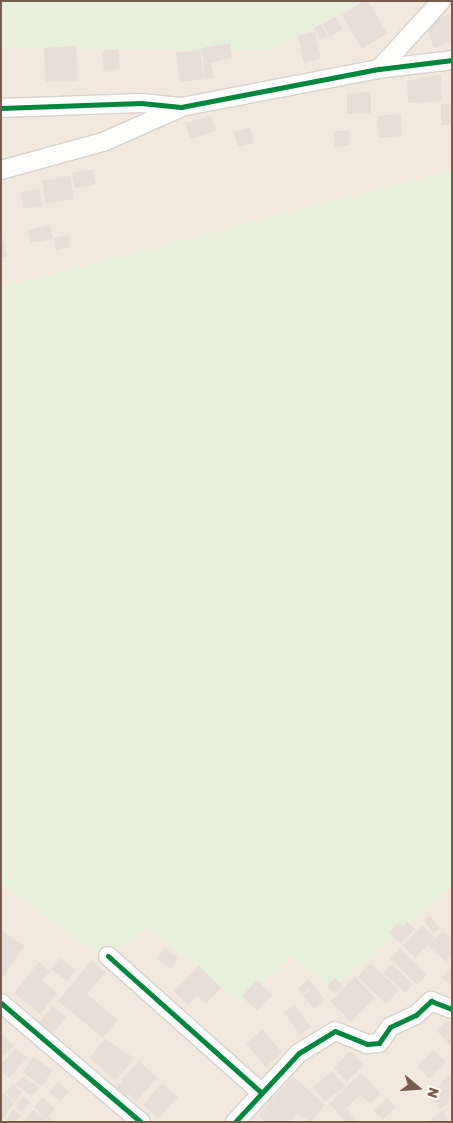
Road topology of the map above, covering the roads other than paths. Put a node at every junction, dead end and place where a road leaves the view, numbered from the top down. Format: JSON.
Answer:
{"nodes":[{"id":1,"x":441,"y":1,"type":"edge"},
{"id":2,"x":452,"y":60,"type":"edge"},
{"id":3,"x":379,"y":69,"type":"junction"},
{"id":4,"x":181,"y":107,"type":"junction"},
{"id":5,"x":1,"y":108,"type":"edge"},
{"id":6,"x":1,"y":170,"type":"edge"},
{"id":7,"x":108,"y":956,"type":"dead end"},
{"id":8,"x":1,"y":1003,"type":"edge"},
{"id":9,"x":452,"y":1009,"type":"edge"},
{"id":10,"x":262,"y":1093,"type":"junction"},
{"id":11,"x":141,"y":1122,"type":"edge"},
{"id":12,"x":235,"y":1122,"type":"edge"}],
"edges":[{"from":1,"to":3,"type":"street"},
{"from":2,"to":3,"type":"street"},
{"from":3,"to":4,"type":"street"},
{"from":4,"to":5,"type":"street"},
{"from":4,"to":6,"type":"street"},
{"from":7,"to":10,"type":"street"},
{"from":8,"to":11,"type":"street"},
{"from":9,"to":10,"type":"street"},
{"from":10,"to":12,"type":"street"}]}
